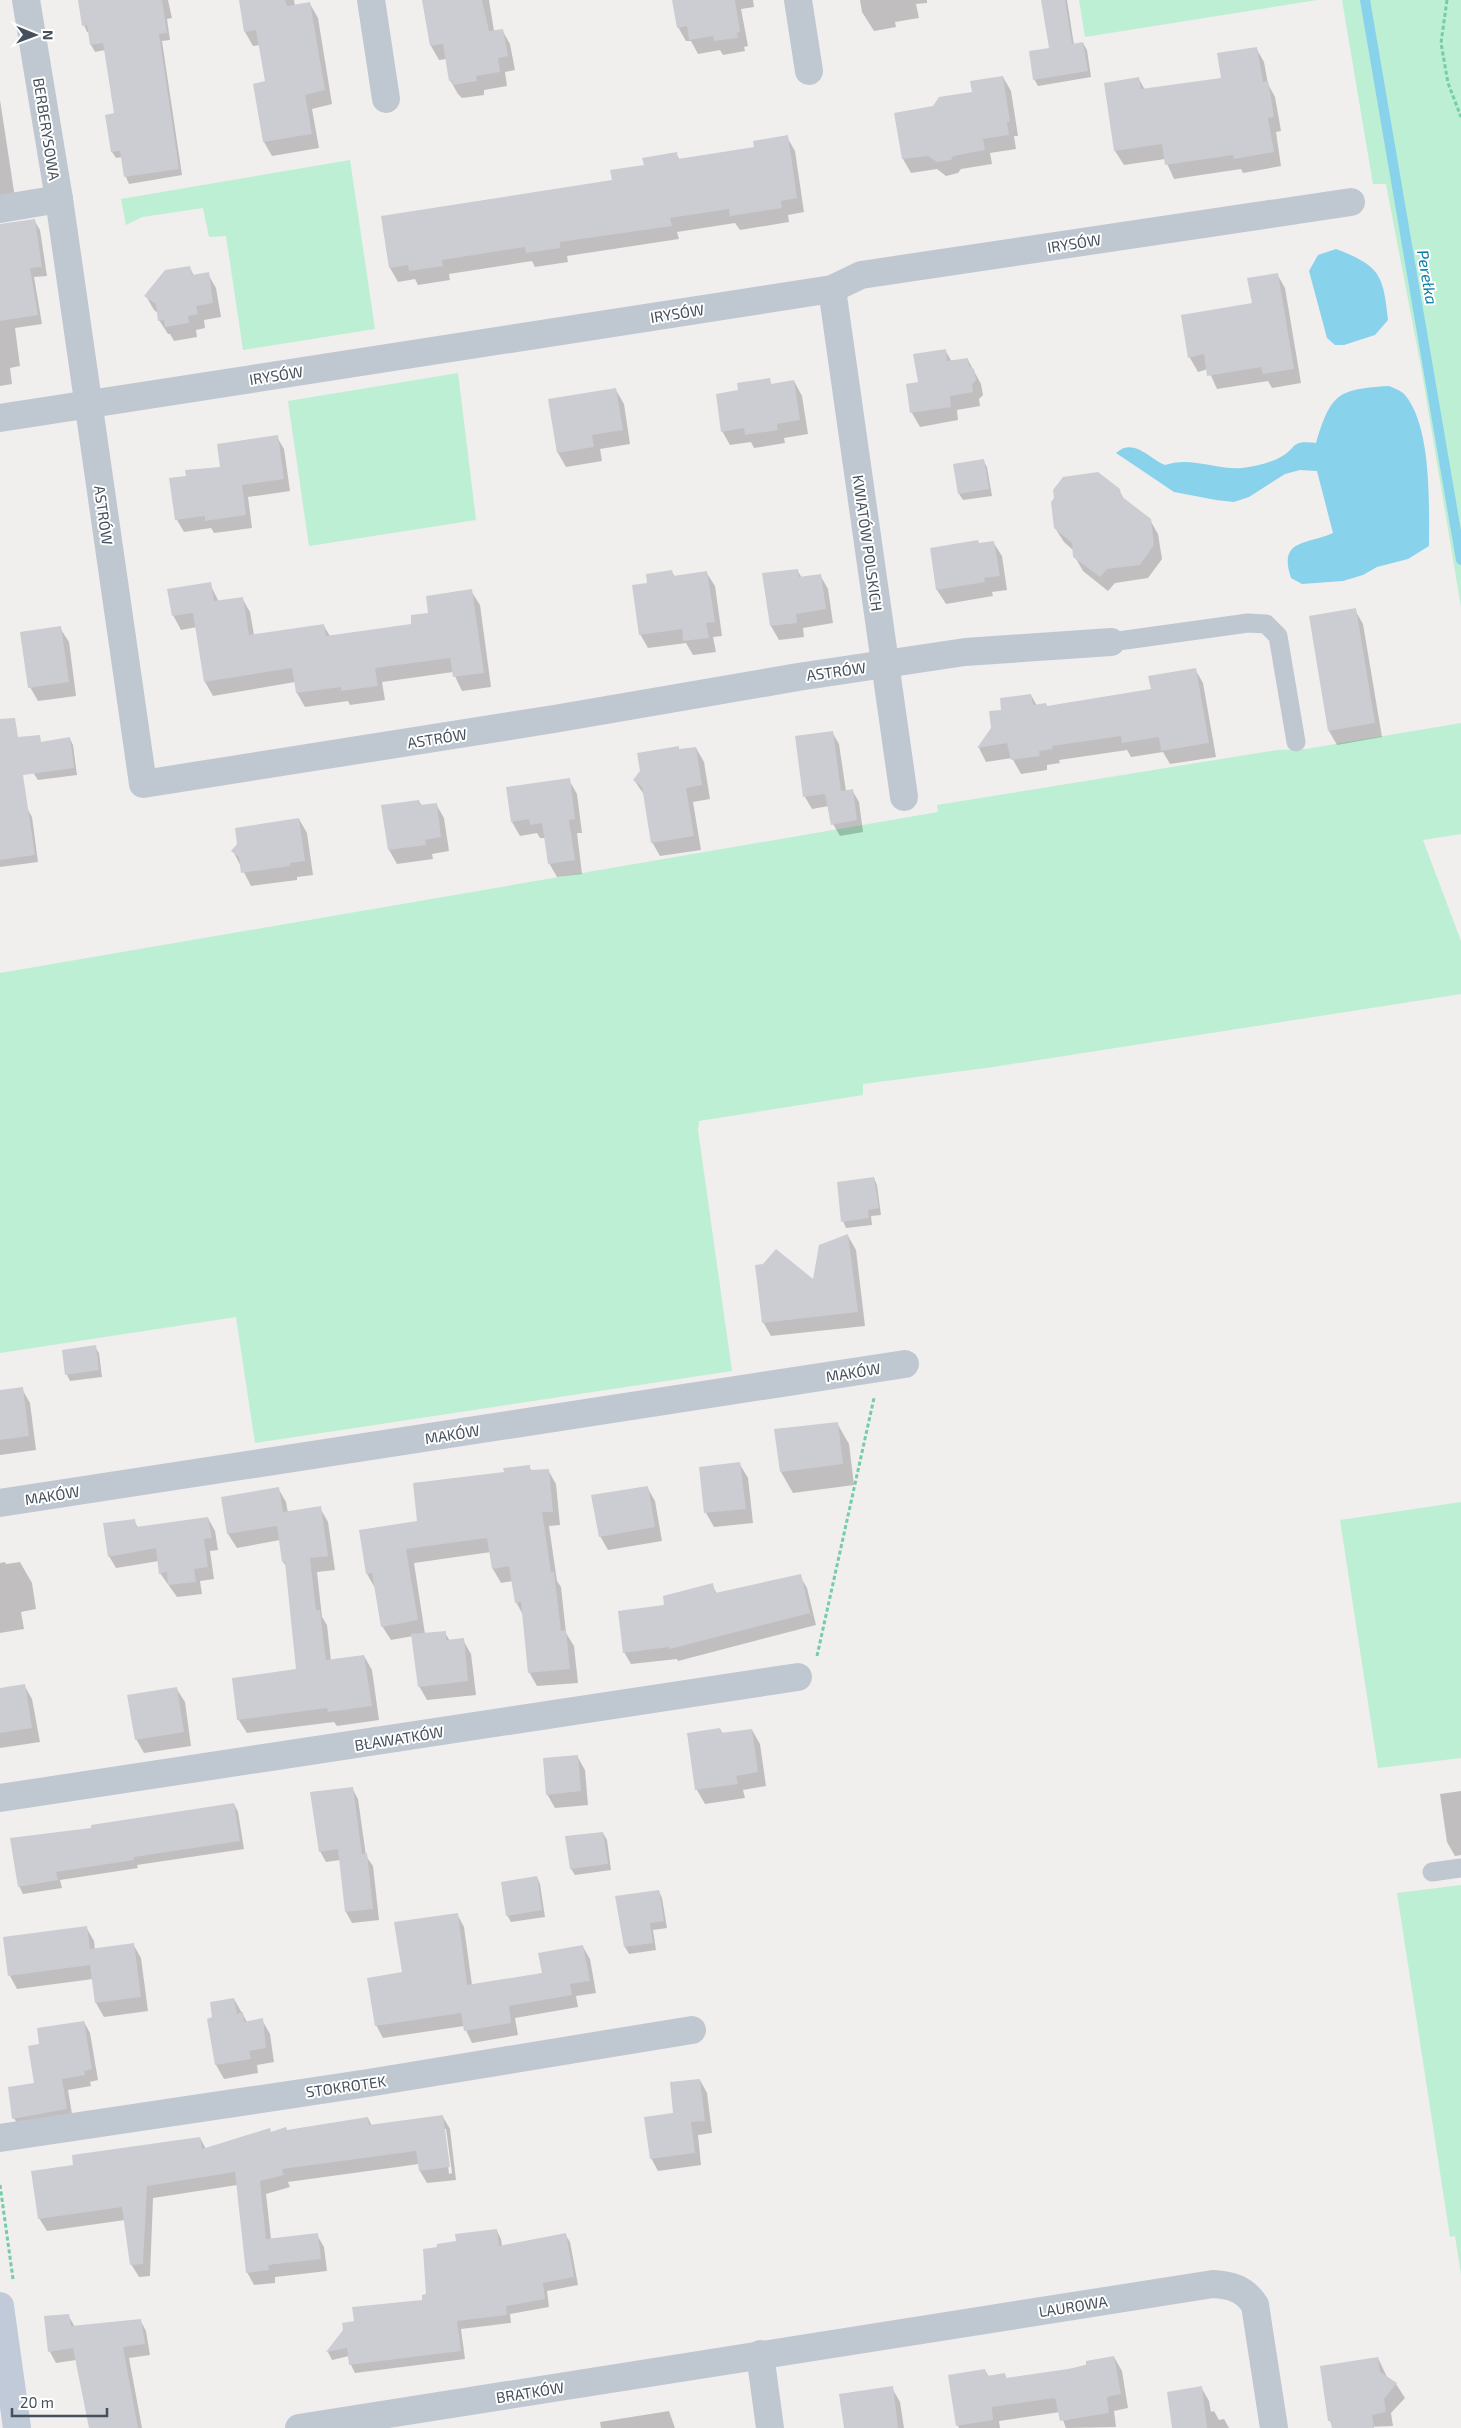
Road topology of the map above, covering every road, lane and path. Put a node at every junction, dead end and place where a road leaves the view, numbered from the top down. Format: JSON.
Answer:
{"nodes":[{"id":1,"x":26,"y":0,"type":"edge"},
{"id":2,"x":371,"y":0,"type":"edge"},
{"id":3,"x":798,"y":0,"type":"edge"},
{"id":4,"x":1447,"y":0,"type":"edge"},
{"id":5,"x":809,"y":71,"type":"dead end"},
{"id":6,"x":386,"y":99,"type":"dead end"},
{"id":7,"x":1461,"y":117,"type":"edge"},
{"id":8,"x":59,"y":199,"type":"junction"},
{"id":9,"x":1351,"y":202,"type":"dead end"},
{"id":10,"x":0,"y":209,"type":"edge"},
{"id":11,"x":832,"y":289,"type":"junction"},
{"id":12,"x":88,"y":404,"type":"junction"},
{"id":13,"x":0,"y":418,"type":"edge"},
{"id":14,"x":1112,"y":642,"type":"joint"},
{"id":15,"x":885,"y":664,"type":"junction"},
{"id":16,"x":1296,"y":742,"type":"dead end"},
{"id":17,"x":904,"y":797,"type":"dead end"},
{"id":18,"x":905,"y":1364,"type":"dead end"},
{"id":19,"x":878,"y":1368,"type":"junction"},
{"id":20,"x":0,"y":1502,"type":"edge"},
{"id":21,"x":798,"y":1677,"type":"joint"},
{"id":22,"x":0,"y":1798,"type":"edge"},
{"id":23,"x":1461,"y":1868,"type":"edge"},
{"id":24,"x":1432,"y":1872,"type":"dead end"},
{"id":25,"x":692,"y":2030,"type":"dead end"},
{"id":26,"x":0,"y":2138,"type":"edge"},
{"id":27,"x":0,"y":2306,"type":"edge"},
{"id":28,"x":760,"y":2354,"type":"junction"},
{"id":29,"x":17,"y":2428,"type":"edge"},
{"id":30,"x":299,"y":2428,"type":"edge"},
{"id":31,"x":770,"y":2428,"type":"edge"},
{"id":32,"x":1274,"y":2428,"type":"edge"}],
"edges":[{"from":1,"to":8,"type":"street","name":"BERBERYSOWA"},
{"from":2,"to":6,"type":"street"},
{"from":3,"to":5,"type":"street"},
{"from":4,"to":7,"type":"path"},
{"from":8,"to":10,"type":"street","name":"BERBERYSOWA"},
{"from":8,"to":12,"type":"street"},
{"from":9,"to":11,"type":"street","name":"IRYSÓW"},
{"from":11,"to":12,"type":"street","name":"IRYSÓW"},
{"from":11,"to":15,"type":"street","name":"KWIATÓW POLSKICH"},
{"from":12,"to":13,"type":"street","name":"IRYSÓW"},
{"from":12,"to":15,"type":"street","name":"ASTRÓW"},
{"from":14,"to":15,"type":"street","name":"ASTRÓW"},
{"from":14,"to":16,"type":"lane"},
{"from":15,"to":17,"type":"street","name":"KWIATÓW POLSKICH"},
{"from":18,"to":19,"type":"street","name":"MAKÓW"},
{"from":19,"to":20,"type":"street","name":"MAKÓW"},
{"from":19,"to":21,"type":"path"},
{"from":21,"to":22,"type":"street","name":"BŁAWATKÓW"},
{"from":23,"to":24,"type":"lane"},
{"from":25,"to":26,"type":"street","name":"STOKROTEK"},
{"from":27,"to":29,"type":"street"},
{"from":28,"to":30,"type":"street","name":"BRATKÓW"},
{"from":28,"to":31,"type":"street"},
{"from":28,"to":32,"type":"street","name":"LAUROWA"}]}
